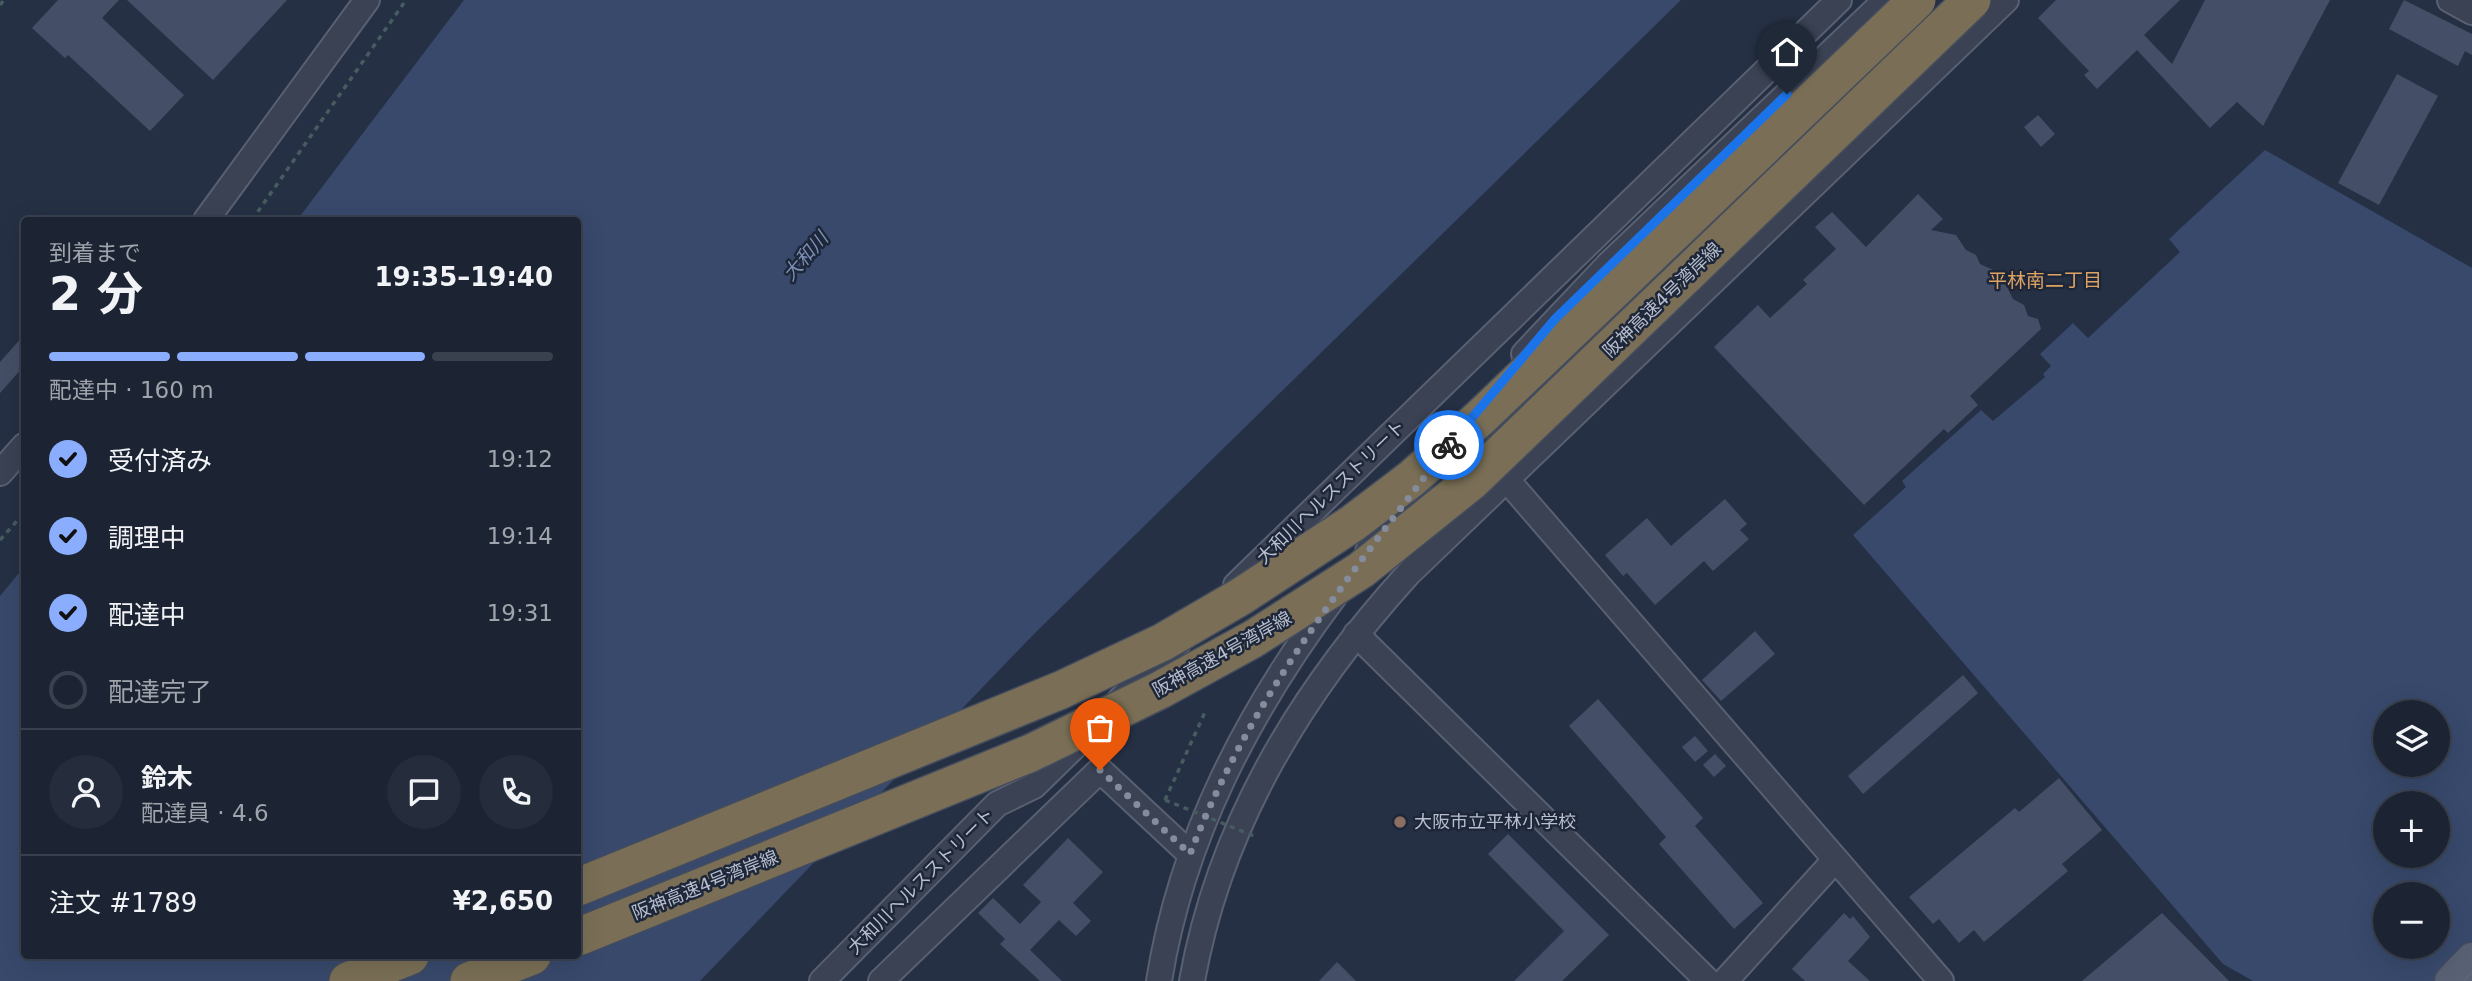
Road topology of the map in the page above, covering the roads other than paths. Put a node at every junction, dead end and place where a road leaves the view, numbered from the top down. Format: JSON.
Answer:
{"nodes":[{"id":1,"x":367,"y":0,"type":"edge"},
{"id":2,"x":1839,"y":0,"type":"edge"},
{"id":3,"x":1886,"y":0,"type":"edge"},
{"id":4,"x":1917,"y":0,"type":"edge"},
{"id":5,"x":1972,"y":0,"type":"edge"},
{"id":6,"x":2006,"y":0,"type":"edge"},
{"id":7,"x":2450,"y":0,"type":"edge"},
{"id":8,"x":2472,"y":12,"type":"edge"},
{"id":9,"x":208,"y":217,"type":"edge"},
{"id":10,"x":1462,"y":428,"type":"junction"},
{"id":11,"x":21,"y":449,"type":"edge"},
{"id":12,"x":0,"y":473,"type":"edge"},
{"id":13,"x":1507,"y":479,"type":"junction"},
{"id":14,"x":1356,"y":634,"type":"junction"},
{"id":15,"x":1190,"y":854,"type":"junction"},
{"id":16,"x":1835,"y":860,"type":"junction"},
{"id":17,"x":581,"y":886,"type":"edge"},
{"id":18,"x":581,"y":936,"type":"edge"},
{"id":19,"x":2472,"y":958,"type":"edge"},
{"id":20,"x":403,"y":959,"type":"edge"},
{"id":21,"x":525,"y":959,"type":"edge"},
{"id":22,"x":348,"y":981,"type":"edge"},
{"id":23,"x":470,"y":981,"type":"edge"},
{"id":24,"x":822,"y":981,"type":"edge"},
{"id":25,"x":881,"y":981,"type":"edge"},
{"id":26,"x":1159,"y":981,"type":"edge"},
{"id":27,"x":1192,"y":981,"type":"edge"},
{"id":28,"x":1708,"y":981,"type":"edge"},
{"id":29,"x":1725,"y":981,"type":"edge"},
{"id":30,"x":1941,"y":981,"type":"edge"},
{"id":31,"x":2451,"y":981,"type":"edge"}],
"edges":[{"from":1,"to":9,"type":"street"},
{"from":2,"to":24,"type":"street","name":"大和川ヘルスストリート"},
{"from":3,"to":10,"type":"street"},
{"from":4,"to":17,"type":"highway","bridge":true},
{"from":5,"to":18,"type":"highway","name":"阪神高速4号湾岸線","bridge":true},
{"from":6,"to":13,"type":"street"},
{"from":7,"to":8,"type":"street"},
{"from":10,"to":13,"type":"street"},
{"from":10,"to":15,"type":"street"},
{"from":11,"to":12,"type":"street"},
{"from":13,"to":14,"type":"street"},
{"from":13,"to":16,"type":"street"},
{"from":14,"to":27,"type":"street"},
{"from":14,"to":28,"type":"street"},
{"from":15,"to":25,"type":"street"},
{"from":15,"to":26,"type":"street"},
{"from":16,"to":29,"type":"street"},
{"from":16,"to":30,"type":"street"},
{"from":19,"to":31,"type":"main road"},
{"from":20,"to":22,"type":"highway"},
{"from":21,"to":23,"type":"highway"}]}
